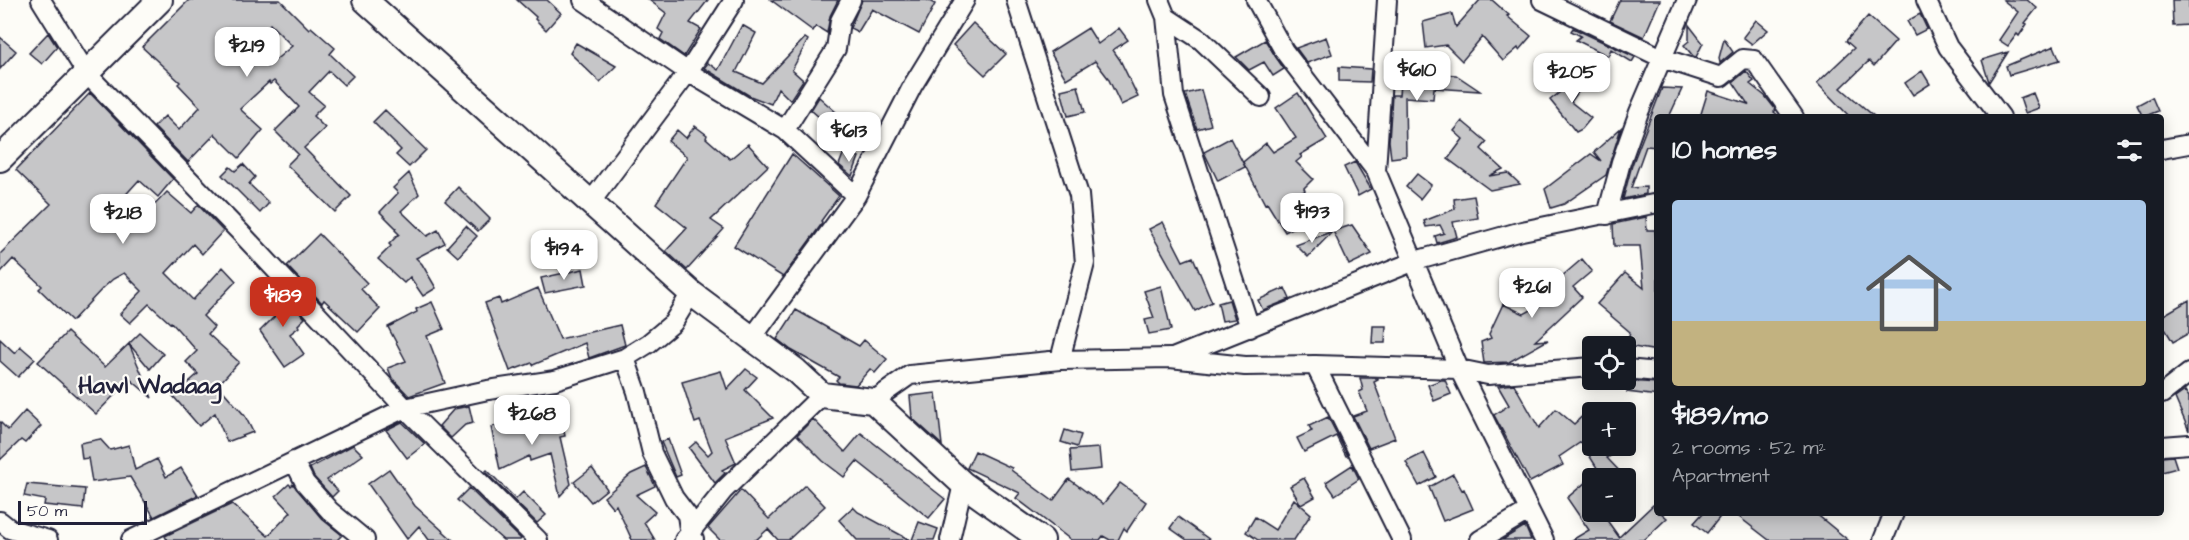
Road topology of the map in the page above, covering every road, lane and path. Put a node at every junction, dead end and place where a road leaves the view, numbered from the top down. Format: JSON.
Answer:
{"nodes":[{"id":1,"x":41,"y":0,"type":"edge"},
{"id":2,"x":160,"y":0,"type":"edge"},
{"id":3,"x":365,"y":0,"type":"edge"},
{"id":4,"x":583,"y":0,"type":"edge"},
{"id":5,"x":734,"y":0,"type":"edge"},
{"id":6,"x":851,"y":0,"type":"edge"},
{"id":7,"x":965,"y":0,"type":"edge"},
{"id":8,"x":1016,"y":0,"type":"edge"},
{"id":9,"x":1256,"y":0,"type":"edge"},
{"id":10,"x":1387,"y":0,"type":"edge"},
{"id":11,"x":1542,"y":0,"type":"edge"},
{"id":12,"x":1687,"y":0,"type":"edge"},
{"id":13,"x":1926,"y":0,"type":"edge"},
{"id":14,"x":1163,"y":9,"type":"edge"},
{"id":15,"x":1662,"y":58,"type":"junction"},
{"id":16,"x":688,"y":72,"type":"junction"},
{"id":17,"x":87,"y":74,"type":"junction"},
{"id":18,"x":1261,"y":97,"type":"dead end"},
{"id":19,"x":1792,"y":114,"type":"edge"},
{"id":20,"x":1999,"y":114,"type":"edge"},
{"id":21,"x":785,"y":130,"type":"junction"},
{"id":22,"x":2189,"y":144,"type":"edge"},
{"id":23,"x":2164,"y":148,"type":"edge"},
{"id":24,"x":0,"y":159,"type":"edge"},
{"id":25,"x":1376,"y":171,"type":"junction"},
{"id":26,"x":856,"y":196,"type":"junction"},
{"id":27,"x":590,"y":203,"type":"junction"},
{"id":28,"x":1654,"y":204,"type":"edge"},
{"id":29,"x":1607,"y":215,"type":"junction"},
{"id":30,"x":1415,"y":261,"type":"junction"},
{"id":31,"x":691,"y":293,"type":"junction"},
{"id":32,"x":1250,"y":328,"type":"junction"},
{"id":33,"x":752,"y":338,"type":"junction"},
{"id":34,"x":626,"y":358,"type":"junction"},
{"id":35,"x":1170,"y":358,"type":"junction"},
{"id":36,"x":1060,"y":360,"type":"junction"},
{"id":37,"x":1314,"y":365,"type":"junction"},
{"id":38,"x":1582,"y":368,"type":"edge"},
{"id":39,"x":1459,"y":369,"type":"junction"},
{"id":40,"x":1636,"y":370,"type":"edge"},
{"id":41,"x":1654,"y":372,"type":"edge"},
{"id":42,"x":2189,"y":374,"type":"edge"},
{"id":43,"x":2164,"y":393,"type":"edge"},
{"id":44,"x":822,"y":395,"type":"junction"},
{"id":45,"x":873,"y":401,"type":"junction"},
{"id":46,"x":405,"y":408,"type":"junction"},
{"id":47,"x":2189,"y":444,"type":"edge"},
{"id":48,"x":2164,"y":446,"type":"edge"},
{"id":49,"x":294,"y":461,"type":"junction"},
{"id":50,"x":963,"y":484,"type":"junction"},
{"id":51,"x":1528,"y":511,"type":"junction"},
{"id":52,"x":1893,"y":516,"type":"edge"},
{"id":53,"x":0,"y":521,"type":"edge"},
{"id":54,"x":690,"y":538,"type":"edge"},
{"id":55,"x":48,"y":540,"type":"edge"},
{"id":56,"x":131,"y":540,"type":"edge"},
{"id":57,"x":365,"y":540,"type":"edge"},
{"id":58,"x":538,"y":540,"type":"edge"},
{"id":59,"x":950,"y":540,"type":"edge"},
{"id":60,"x":1042,"y":540,"type":"edge"},
{"id":61,"x":1402,"y":540,"type":"edge"},
{"id":62,"x":1480,"y":540,"type":"edge"},
{"id":63,"x":1544,"y":540,"type":"edge"},
{"id":64,"x":1883,"y":540,"type":"edge"}],
"edges":[{"from":1,"to":17,"type":"street"},
{"from":2,"to":17,"type":"main road"},
{"from":3,"to":27,"type":"main road"},
{"from":4,"to":16,"type":"street"},
{"from":5,"to":16,"type":"street"},
{"from":6,"to":21,"type":"street"},
{"from":7,"to":26,"type":"street"},
{"from":8,"to":36,"type":"street"},
{"from":9,"to":25,"type":"street"},
{"from":10,"to":25,"type":"street"},
{"from":11,"to":15,"type":"street"},
{"from":12,"to":15,"type":"street"},
{"from":13,"to":20,"type":"street"},
{"from":14,"to":18,"type":"street"},
{"from":14,"to":32,"type":"street"},
{"from":15,"to":19,"type":"street"},
{"from":15,"to":29,"type":"street"},
{"from":16,"to":21,"type":"street"},
{"from":16,"to":27,"type":"street"},
{"from":17,"to":24,"type":"main road"},
{"from":17,"to":46,"type":"street"},
{"from":21,"to":26,"type":"street"},
{"from":22,"to":23,"type":"street"},
{"from":25,"to":30,"type":"street"},
{"from":26,"to":33,"type":"street"},
{"from":27,"to":31,"type":"main road"},
{"from":28,"to":29,"type":"street"},
{"from":29,"to":30,"type":"street"},
{"from":30,"to":32,"type":"street"},
{"from":30,"to":39,"type":"street"},
{"from":31,"to":33,"type":"main road"},
{"from":31,"to":34,"type":"street"},
{"from":32,"to":35,"type":"street"},
{"from":33,"to":44,"type":"main road"},
{"from":34,"to":46,"type":"street"},
{"from":34,"to":54,"type":"street"},
{"from":35,"to":36,"type":"street"},
{"from":35,"to":37,"type":"street"},
{"from":36,"to":45,"type":"street"},
{"from":37,"to":39,"type":"street"},
{"from":37,"to":61,"type":"street"},
{"from":38,"to":39,"type":"street"},
{"from":39,"to":51,"type":"street"},
{"from":40,"to":41,"type":"street"},
{"from":42,"to":43,"type":"street"},
{"from":44,"to":45,"type":"main road"},
{"from":44,"to":54,"type":"street"},
{"from":45,"to":50,"type":"main road"},
{"from":46,"to":49,"type":"street"},
{"from":46,"to":58,"type":"street"},
{"from":47,"to":48,"type":"street"},
{"from":49,"to":56,"type":"street"},
{"from":49,"to":57,"type":"street"},
{"from":50,"to":59,"type":"street"},
{"from":50,"to":60,"type":"main road"},
{"from":51,"to":62,"type":"street"},
{"from":51,"to":63,"type":"street"},
{"from":52,"to":64,"type":"street"},
{"from":53,"to":55,"type":"street"}]}
